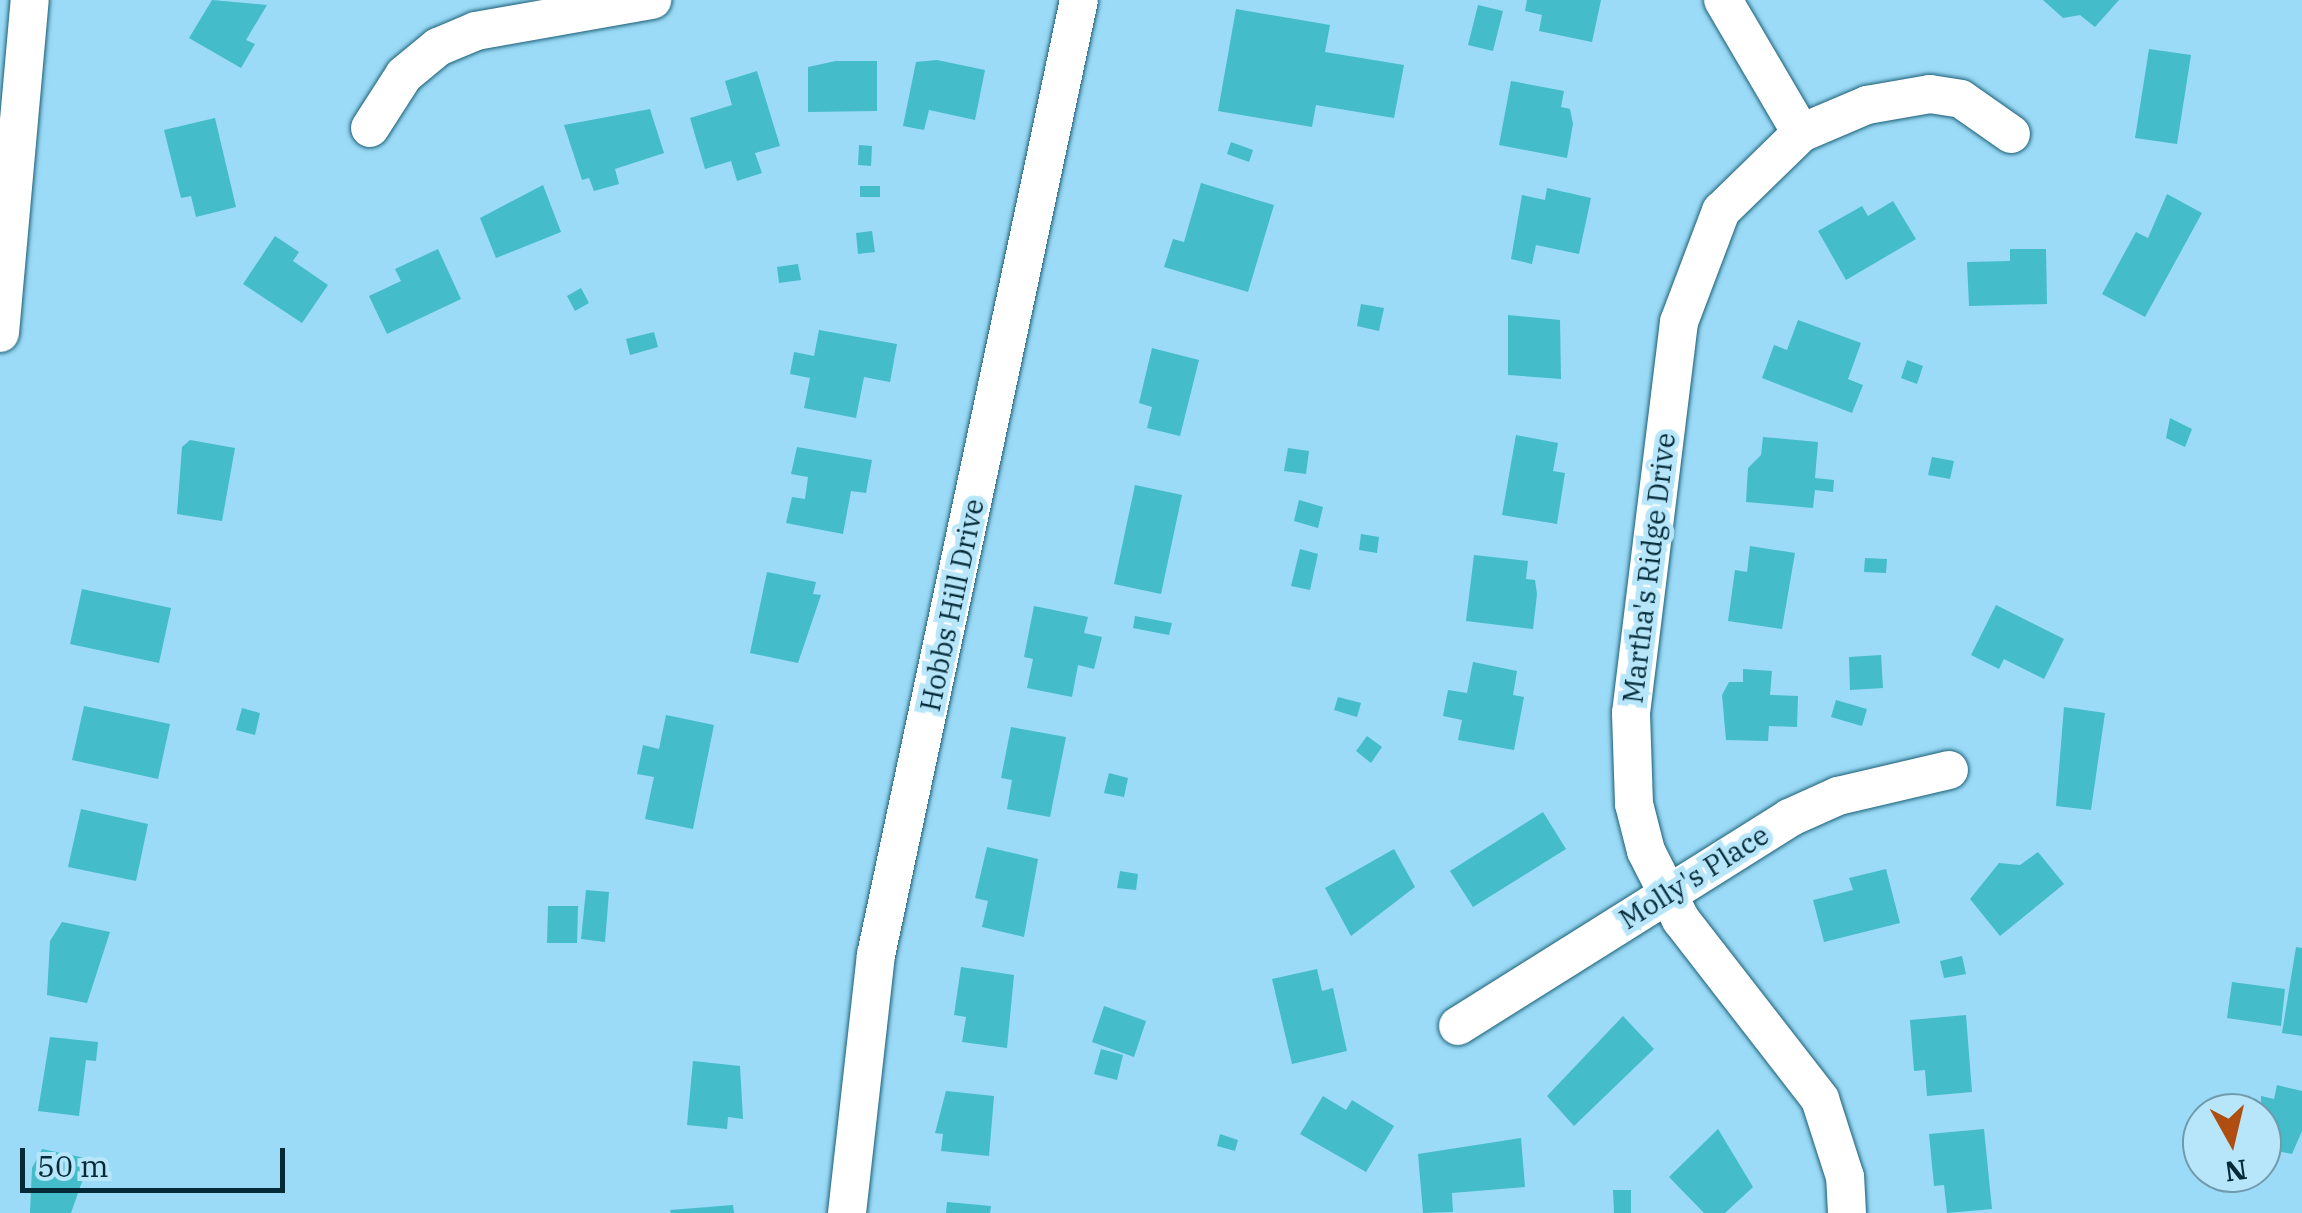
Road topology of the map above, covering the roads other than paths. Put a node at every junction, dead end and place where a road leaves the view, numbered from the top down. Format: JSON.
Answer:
{"nodes":[{"id":1,"x":30,"y":0,"type":"edge"},
{"id":2,"x":652,"y":0,"type":"edge"},
{"id":3,"x":1079,"y":0,"type":"edge"},
{"id":4,"x":1723,"y":0,"type":"edge"},
{"id":5,"x":370,"y":128,"type":"dead end"},
{"id":6,"x":1801,"y":133,"type":"junction"},
{"id":7,"x":2011,"y":134,"type":"dead end"},
{"id":8,"x":0,"y":333,"type":"edge"},
{"id":9,"x":1949,"y":770,"type":"dead end"},
{"id":10,"x":1665,"y":895,"type":"junction"},
{"id":11,"x":1458,"y":1026,"type":"dead end"},
{"id":12,"x":848,"y":1213,"type":"edge"},
{"id":13,"x":1847,"y":1213,"type":"edge"}],
"edges":[{"from":1,"to":8,"type":"street"},
{"from":2,"to":5,"type":"street"},
{"from":3,"to":12,"type":"street","name":"Hobbs Hill Drive"},
{"from":4,"to":6,"type":"street"},
{"from":6,"to":7,"type":"street","name":"Martha's Ridge Drive"},
{"from":6,"to":10,"type":"street","name":"Martha's Ridge Drive"},
{"from":9,"to":10,"type":"street","name":"Molly's Place"},
{"from":10,"to":11,"type":"street","name":"Molly's Place"},
{"from":10,"to":13,"type":"street","name":"Martha's Ridge Drive"}]}
